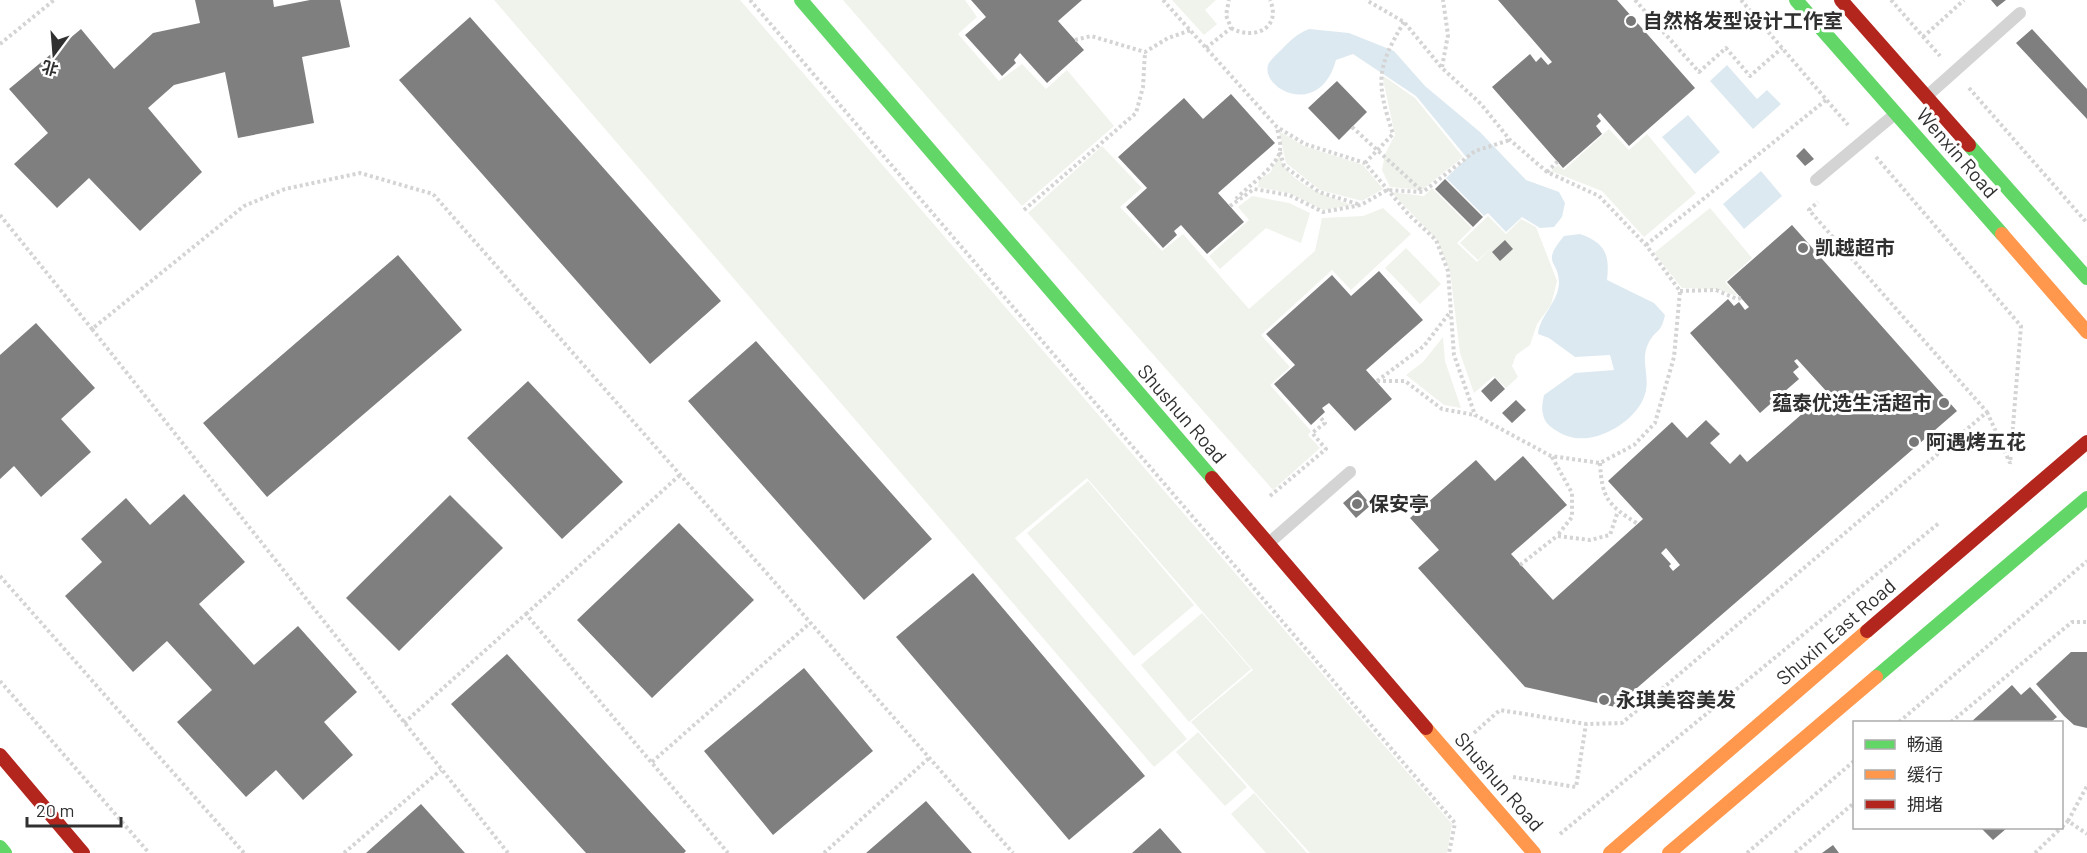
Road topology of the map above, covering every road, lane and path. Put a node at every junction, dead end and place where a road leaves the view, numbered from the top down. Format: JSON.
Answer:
{"nodes":[{"id":1,"x":54,"y":0,"type":"edge"},
{"id":2,"x":750,"y":0,"type":"edge"},
{"id":3,"x":801,"y":0,"type":"edge"},
{"id":4,"x":1163,"y":0,"type":"edge"},
{"id":5,"x":1229,"y":0,"type":"edge"},
{"id":6,"x":1270,"y":0,"type":"edge"},
{"id":7,"x":1366,"y":0,"type":"edge"},
{"id":8,"x":1443,"y":0,"type":"edge"},
{"id":9,"x":1635,"y":0,"type":"edge"},
{"id":10,"x":1741,"y":0,"type":"edge"},
{"id":11,"x":1796,"y":0,"type":"edge"},
{"id":12,"x":1841,"y":0,"type":"edge"},
{"id":13,"x":1891,"y":0,"type":"edge"},
{"id":14,"x":1964,"y":0,"type":"edge"},
{"id":15,"x":2020,"y":13,"type":"dead end"},
{"id":16,"x":1404,"y":22,"type":"junction"},
{"id":17,"x":1230,"y":28,"type":"junction"},
{"id":18,"x":1191,"y":30,"type":"junction"},
{"id":19,"x":1923,"y":37,"type":"junction"},
{"id":20,"x":1075,"y":40,"type":"dead end"},
{"id":21,"x":0,"y":44,"type":"edge"},
{"id":22,"x":1206,"y":48,"type":"junction"},
{"id":23,"x":1782,"y":48,"type":"junction"},
{"id":24,"x":1145,"y":52,"type":"junction"},
{"id":25,"x":1442,"y":68,"type":"junction"},
{"id":26,"x":1954,"y":72,"type":"junction"},
{"id":27,"x":1927,"y":97,"type":"junction"},
{"id":28,"x":1827,"y":100,"type":"junction"},
{"id":29,"x":1896,"y":114,"type":"junction"},
{"id":30,"x":1277,"y":127,"type":"junction"},
{"id":31,"x":1352,"y":127,"type":"dead end"},
{"id":32,"x":1510,"y":140,"type":"junction"},
{"id":33,"x":1862,"y":142,"type":"junction"},
{"id":34,"x":1379,"y":151,"type":"junction"},
{"id":35,"x":1280,"y":152,"type":"junction"},
{"id":36,"x":1558,"y":161,"type":"dead end"},
{"id":37,"x":1866,"y":161,"type":"dead end"},
{"id":38,"x":1365,"y":162,"type":"junction"},
{"id":39,"x":1547,"y":172,"type":"junction"},
{"id":40,"x":1816,"y":180,"type":"dead end"},
{"id":41,"x":1386,"y":190,"type":"junction"},
{"id":42,"x":1423,"y":192,"type":"junction"},
{"id":43,"x":1825,"y":196,"type":"dead end"},
{"id":44,"x":1361,"y":205,"type":"junction"},
{"id":45,"x":1021,"y":213,"type":"dead end"},
{"id":46,"x":0,"y":215,"type":"edge"},
{"id":47,"x":2087,"y":223,"type":"edge"},
{"id":48,"x":1646,"y":245,"type":"junction"},
{"id":49,"x":2087,"y":278,"type":"edge"},
{"id":50,"x":1680,"y":291,"type":"junction"},
{"id":51,"x":1741,"y":298,"type":"dead end"},
{"id":52,"x":1451,"y":311,"type":"junction"},
{"id":53,"x":92,"y":329,"type":"junction"},
{"id":54,"x":2087,"y":332,"type":"edge"},
{"id":55,"x":1987,"y":412,"type":"junction"},
{"id":56,"x":1474,"y":415,"type":"junction"},
{"id":57,"x":1320,"y":417,"type":"dead end"},
{"id":58,"x":2087,"y":442,"type":"edge"},
{"id":59,"x":1551,"y":456,"type":"junction"},
{"id":60,"x":1600,"y":463,"type":"junction"},
{"id":61,"x":2010,"y":464,"type":"junction"},
{"id":62,"x":1350,"y":472,"type":"dead end"},
{"id":63,"x":2001,"y":472,"type":"dead end"},
{"id":64,"x":680,"y":475,"type":"junction"},
{"id":65,"x":2087,"y":498,"type":"edge"},
{"id":66,"x":1618,"y":511,"type":"junction"},
{"id":67,"x":1946,"y":517,"type":"dead end"},
{"id":68,"x":1638,"y":524,"type":"dead end"},
{"id":69,"x":1290,"y":525,"type":"junction"},
{"id":70,"x":1557,"y":536,"type":"junction"},
{"id":71,"x":1268,"y":544,"type":"junction"},
{"id":72,"x":2087,"y":561,"type":"edge"},
{"id":73,"x":1520,"y":565,"type":"dead end"},
{"id":74,"x":0,"y":576,"type":"edge"},
{"id":75,"x":526,"y":614,"type":"junction"},
{"id":76,"x":2087,"y":622,"type":"edge"},
{"id":77,"x":810,"y":623,"type":"junction"},
{"id":78,"x":0,"y":681,"type":"edge"},
{"id":79,"x":1901,"y":721,"type":"edge"},
{"id":80,"x":1953,"y":721,"type":"edge"},
{"id":81,"x":404,"y":723,"type":"junction"},
{"id":82,"x":1586,"y":724,"type":"junction"},
{"id":83,"x":1471,"y":735,"type":"dead end"},
{"id":84,"x":0,"y":755,"type":"edge"},
{"id":85,"x":929,"y":758,"type":"junction"},
{"id":86,"x":1853,"y":761,"type":"edge"},
{"id":87,"x":652,"y":762,"type":"junction"},
{"id":88,"x":441,"y":770,"type":"junction"},
{"id":89,"x":1514,"y":785,"type":"dead end"},
{"id":90,"x":2087,"y":786,"type":"edge"},
{"id":91,"x":1853,"y":804,"type":"edge"},
{"id":92,"x":2068,"y":821,"type":"junction"},
{"id":93,"x":2063,"y":825,"type":"edge"},
{"id":94,"x":2059,"y":829,"type":"edge"},
{"id":95,"x":2087,"y":834,"type":"edge"},
{"id":96,"x":1557,"y":837,"type":"dead end"},
{"id":97,"x":0,"y":847,"type":"edge"},
{"id":98,"x":5,"y":853,"type":"edge"},
{"id":99,"x":83,"y":853,"type":"edge"},
{"id":100,"x":149,"y":853,"type":"edge"},
{"id":101,"x":244,"y":853,"type":"edge"},
{"id":102,"x":344,"y":853,"type":"edge"},
{"id":103,"x":508,"y":853,"type":"edge"},
{"id":104,"x":728,"y":853,"type":"edge"},
{"id":105,"x":824,"y":853,"type":"edge"},
{"id":106,"x":1013,"y":853,"type":"edge"},
{"id":107,"x":1449,"y":853,"type":"edge"},
{"id":108,"x":1534,"y":853,"type":"edge"},
{"id":109,"x":1610,"y":853,"type":"edge"},
{"id":110,"x":1669,"y":853,"type":"edge"},
{"id":111,"x":1747,"y":853,"type":"edge"},
{"id":112,"x":1795,"y":853,"type":"edge"},
{"id":113,"x":2035,"y":853,"type":"edge"}],
"edges":[{"from":1,"to":21,"type":"path"},
{"from":2,"to":107,"type":"path"},
{"from":3,"to":71,"type":"main road","name":"Shushun Road"},
{"from":4,"to":18,"type":"path"},
{"from":5,"to":17,"type":"path"},
{"from":6,"to":17,"type":"path"},
{"from":7,"to":16,"type":"path"},
{"from":8,"to":25,"type":"path"},
{"from":9,"to":23,"type":"path"},
{"from":10,"to":23,"type":"path"},
{"from":11,"to":29,"type":"main road","name":"Wenxin Road"},
{"from":12,"to":27,"type":"main road"},
{"from":13,"to":19,"type":"path"},
{"from":14,"to":19,"type":"path"},
{"from":15,"to":26,"type":"lane"},
{"from":16,"to":25,"type":"path"},
{"from":16,"to":34,"type":"path"},
{"from":17,"to":22,"type":"path"},
{"from":18,"to":22,"type":"path"},
{"from":18,"to":24,"type":"path"},
{"from":19,"to":26,"type":"path"},
{"from":20,"to":24,"type":"path"},
{"from":22,"to":30,"type":"path"},
{"from":23,"to":28,"type":"path"},
{"from":24,"to":45,"type":"path"},
{"from":25,"to":32,"type":"path"},
{"from":26,"to":27,"type":"lane"},
{"from":26,"to":47,"type":"path"},
{"from":27,"to":49,"type":"main road"},
{"from":28,"to":33,"type":"path"},
{"from":28,"to":48,"type":"path"},
{"from":29,"to":33,"type":"lane"},
{"from":29,"to":54,"type":"main road","name":"Wenxin Road"},
{"from":30,"to":35,"type":"path"},
{"from":30,"to":38,"type":"path"},
{"from":31,"to":34,"type":"path"},
{"from":32,"to":39,"type":"path"},
{"from":32,"to":42,"type":"path"},
{"from":33,"to":40,"type":"lane"},
{"from":34,"to":38,"type":"path"},
{"from":34,"to":42,"type":"path"},
{"from":35,"to":44,"type":"path"},
{"from":35,"to":44,"type":"path"},
{"from":36,"to":39,"type":"path"},
{"from":37,"to":61,"type":"path"},
{"from":38,"to":41,"type":"path"},
{"from":39,"to":48,"type":"path"},
{"from":41,"to":42,"type":"path"},
{"from":41,"to":44,"type":"path"},
{"from":41,"to":52,"type":"path"},
{"from":43,"to":55,"type":"path"},
{"from":46,"to":53,"type":"path"},
{"from":48,"to":50,"type":"path"},
{"from":50,"to":51,"type":"path"},
{"from":50,"to":60,"type":"path"},
{"from":52,"to":56,"type":"path"},
{"from":52,"to":56,"type":"path"},
{"from":53,"to":64,"type":"path"},
{"from":53,"to":81,"type":"path"},
{"from":55,"to":61,"type":"path"},
{"from":55,"to":82,"type":"path"},
{"from":56,"to":59,"type":"path"},
{"from":57,"to":69,"type":"path"},
{"from":58,"to":109,"type":"main road","name":"Shuxin East Road"},
{"from":59,"to":60,"type":"path"},
{"from":59,"to":70,"type":"path"},
{"from":60,"to":66,"type":"path"},
{"from":61,"to":63,"type":"path"},
{"from":62,"to":69,"type":"lane"},
{"from":64,"to":75,"type":"path"},
{"from":64,"to":77,"type":"path"},
{"from":65,"to":110,"type":"main road"},
{"from":66,"to":68,"type":"path"},
{"from":66,"to":70,"type":"path"},
{"from":67,"to":96,"type":"path"},
{"from":69,"to":71,"type":"lane"},
{"from":70,"to":73,"type":"path"},
{"from":71,"to":108,"type":"main road","name":"Shushun Road"},
{"from":72,"to":79,"type":"path"},
{"from":74,"to":101,"type":"path"},
{"from":75,"to":81,"type":"path"},
{"from":75,"to":87,"type":"path"},
{"from":76,"to":80,"type":"path"},
{"from":77,"to":85,"type":"path"},
{"from":77,"to":87,"type":"path"},
{"from":78,"to":100,"type":"path"},
{"from":81,"to":88,"type":"path"},
{"from":82,"to":83,"type":"path"},
{"from":82,"to":89,"type":"path"},
{"from":84,"to":99,"type":"main road"},
{"from":85,"to":105,"type":"path"},
{"from":85,"to":106,"type":"path"},
{"from":86,"to":111,"type":"path"},
{"from":87,"to":104,"type":"path"},
{"from":88,"to":102,"type":"path"},
{"from":88,"to":103,"type":"path"},
{"from":90,"to":92,"type":"path"},
{"from":91,"to":112,"type":"path"},
{"from":92,"to":93,"type":"path"},
{"from":92,"to":95,"type":"path"},
{"from":94,"to":113,"type":"path"},
{"from":97,"to":98,"type":"main road"}]}
